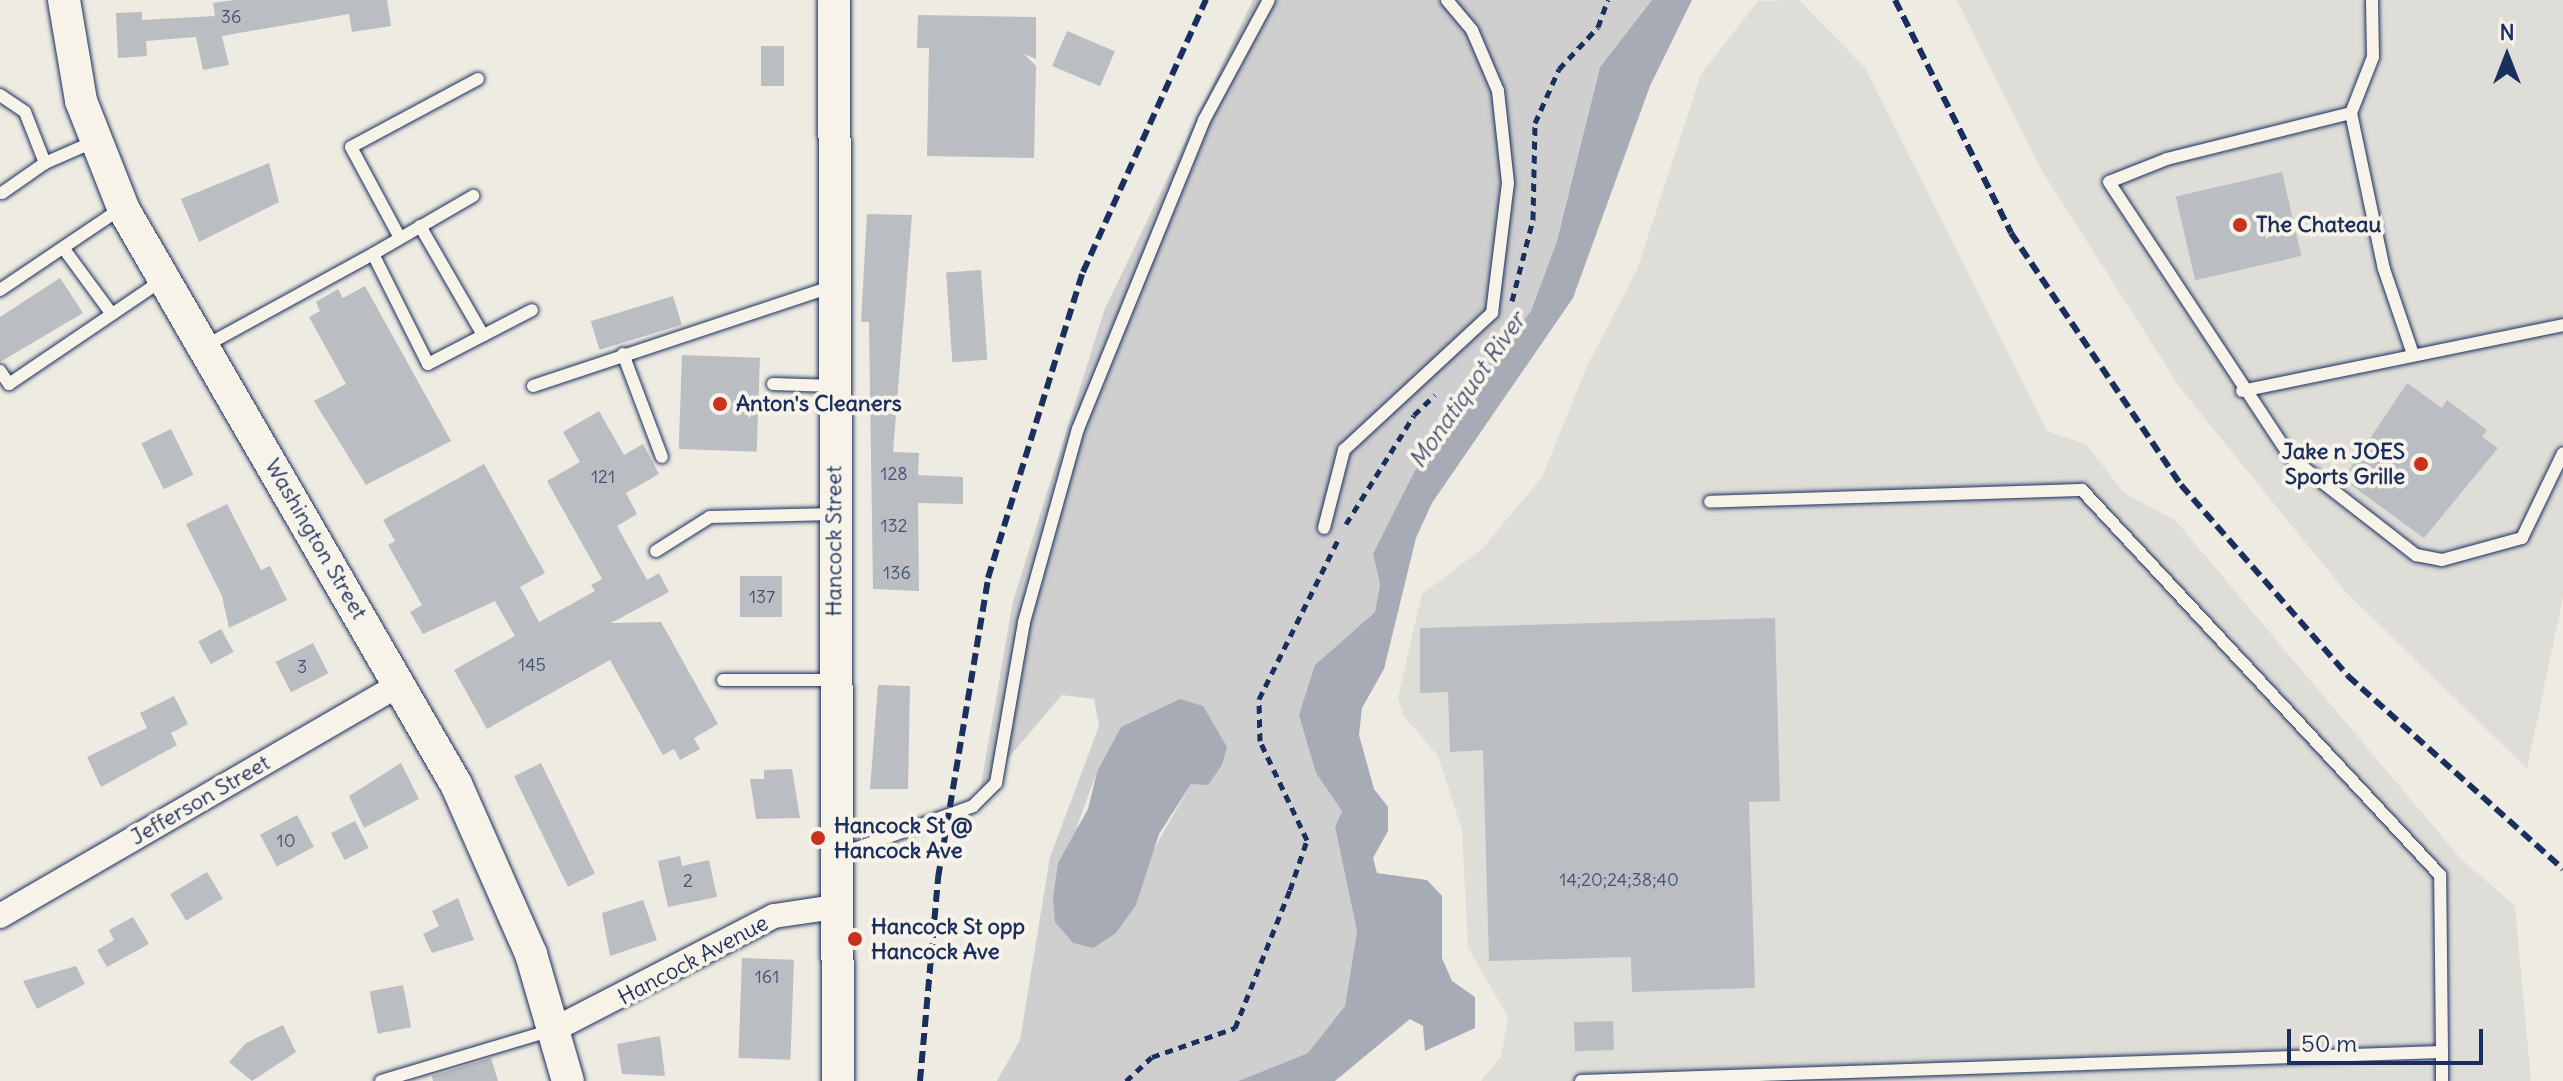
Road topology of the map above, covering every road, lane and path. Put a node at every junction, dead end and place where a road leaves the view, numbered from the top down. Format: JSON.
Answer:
{"nodes":[{"id":1,"x":64,"y":0,"type":"edge"},
{"id":2,"x":834,"y":0,"type":"edge"},
{"id":3,"x":1269,"y":0,"type":"edge"},
{"id":4,"x":1447,"y":0,"type":"edge"},
{"id":5,"x":2372,"y":0,"type":"edge"},
{"id":6,"x":478,"y":79,"type":"dead end"},
{"id":7,"x":0,"y":95,"type":"edge"},
{"id":8,"x":2351,"y":113,"type":"junction"},
{"id":9,"x":95,"y":141,"type":"junction"},
{"id":10,"x":45,"y":163,"type":"junction"},
{"id":11,"x":2,"y":193,"type":"dead end"},
{"id":12,"x":473,"y":196,"type":"dead end"},
{"id":13,"x":123,"y":207,"type":"junction"},
{"id":14,"x":420,"y":226,"type":"junction"},
{"id":15,"x":400,"y":238,"type":"junction"},
{"id":16,"x":64,"y":249,"type":"junction"},
{"id":17,"x":373,"y":254,"type":"junction"},
{"id":18,"x":161,"y":281,"type":"junction"},
{"id":19,"x":834,"y":286,"type":"junction"},
{"id":20,"x":0,"y":290,"type":"edge"},
{"id":21,"x":532,"y":310,"type":"dead end"},
{"id":22,"x":111,"y":313,"type":"junction"},
{"id":23,"x":2563,"y":325,"type":"edge"},
{"id":24,"x":483,"y":335,"type":"junction"},
{"id":25,"x":202,"y":347,"type":"junction"},
{"id":26,"x":623,"y":354,"type":"junction"},
{"id":27,"x":2413,"y":354,"type":"junction"},
{"id":28,"x":0,"y":371,"type":"edge"},
{"id":29,"x":773,"y":384,"type":"dead end"},
{"id":30,"x":533,"y":386,"type":"dead end"},
{"id":31,"x":834,"y":386,"type":"junction"},
{"id":32,"x":2242,"y":391,"type":"junction"},
{"id":33,"x":2563,"y":453,"type":"edge"},
{"id":34,"x":662,"y":457,"type":"dead end"},
{"id":35,"x":1710,"y":502,"type":"dead end"},
{"id":36,"x":834,"y":514,"type":"junction"},
{"id":37,"x":1324,"y":528,"type":"dead end"},
{"id":38,"x":656,"y":551,"type":"dead end"},
{"id":39,"x":1266,"y":679,"type":"dead end"},
{"id":40,"x":723,"y":680,"type":"dead end"},
{"id":41,"x":834,"y":680,"type":"junction"},
{"id":42,"x":399,"y":685,"type":"junction"},
{"id":43,"x":835,"y":856,"type":"junction"},
{"id":44,"x":835,"y":907,"type":"junction"},
{"id":45,"x":0,"y":916,"type":"edge"},
{"id":46,"x":555,"y":1029,"type":"junction"},
{"id":47,"x":2442,"y":1052,"type":"junction"},
{"id":48,"x":1837,"y":1076,"type":"edge"},
{"id":49,"x":1654,"y":1080,"type":"edge"},
{"id":50,"x":381,"y":1081,"type":"edge"},
{"id":51,"x":568,"y":1081,"type":"edge"},
{"id":52,"x":838,"y":1081,"type":"edge"},
{"id":53,"x":1126,"y":1081,"type":"edge"},
{"id":54,"x":1581,"y":1081,"type":"edge"},
{"id":55,"x":2442,"y":1081,"type":"edge"}],
"edges":[{"from":1,"to":9,"type":"main road","name":"Washington Street"},
{"from":2,"to":19,"type":"main road","name":"Hancock Street"},
{"from":3,"to":43,"type":"lane"},
{"from":4,"to":37,"type":"lane"},
{"from":5,"to":8,"type":"lane"},
{"from":6,"to":15,"type":"lane"},
{"from":7,"to":10,"type":"lane"},
{"from":8,"to":27,"type":"lane"},
{"from":8,"to":32,"type":"lane"},
{"from":9,"to":10,"type":"lane"},
{"from":9,"to":13,"type":"main road","name":"Washington Street"},
{"from":10,"to":11,"type":"lane"},
{"from":12,"to":14,"type":"lane"},
{"from":13,"to":16,"type":"lane"},
{"from":13,"to":18,"type":"main road","name":"Washington Street"},
{"from":14,"to":15,"type":"lane"},
{"from":14,"to":24,"type":"lane"},
{"from":15,"to":17,"type":"lane"},
{"from":16,"to":20,"type":"lane"},
{"from":16,"to":22,"type":"lane"},
{"from":17,"to":24,"type":"lane"},
{"from":17,"to":25,"type":"lane"},
{"from":18,"to":22,"type":"lane"},
{"from":18,"to":25,"type":"main road","name":"Washington Street"},
{"from":19,"to":26,"type":"lane"},
{"from":19,"to":31,"type":"main road","name":"Hancock Street"},
{"from":21,"to":24,"type":"lane"},
{"from":22,"to":28,"type":"lane"},
{"from":23,"to":27,"type":"lane"},
{"from":25,"to":42,"type":"main road","name":"Washington Street"},
{"from":26,"to":30,"type":"lane"},
{"from":26,"to":34,"type":"lane"},
{"from":27,"to":32,"type":"lane"},
{"from":29,"to":31,"type":"lane"},
{"from":31,"to":36,"type":"main road","name":"Hancock Street"},
{"from":32,"to":33,"type":"lane"},
{"from":35,"to":47,"type":"lane"},
{"from":36,"to":38,"type":"lane"},
{"from":36,"to":41,"type":"main road","name":"Hancock Street"},
{"from":39,"to":53,"type":"path"},
{"from":40,"to":41,"type":"lane"},
{"from":41,"to":43,"type":"main road","name":"Hancock Street"},
{"from":42,"to":45,"type":"street","name":"Jefferson Street"},
{"from":42,"to":46,"type":"main road","name":"Washington Street"},
{"from":43,"to":44,"type":"main road","name":"Hancock Street"},
{"from":44,"to":46,"type":"street","name":"Hancock Avenue"},
{"from":44,"to":52,"type":"main road","name":"Hancock Street"},
{"from":46,"to":50,"type":"lane"},
{"from":46,"to":51,"type":"main road","name":"Washington Street"},
{"from":47,"to":48,"type":"lane"},
{"from":47,"to":55,"type":"lane"},
{"from":48,"to":49,"type":"lane"},
{"from":49,"to":54,"type":"lane"}]}
